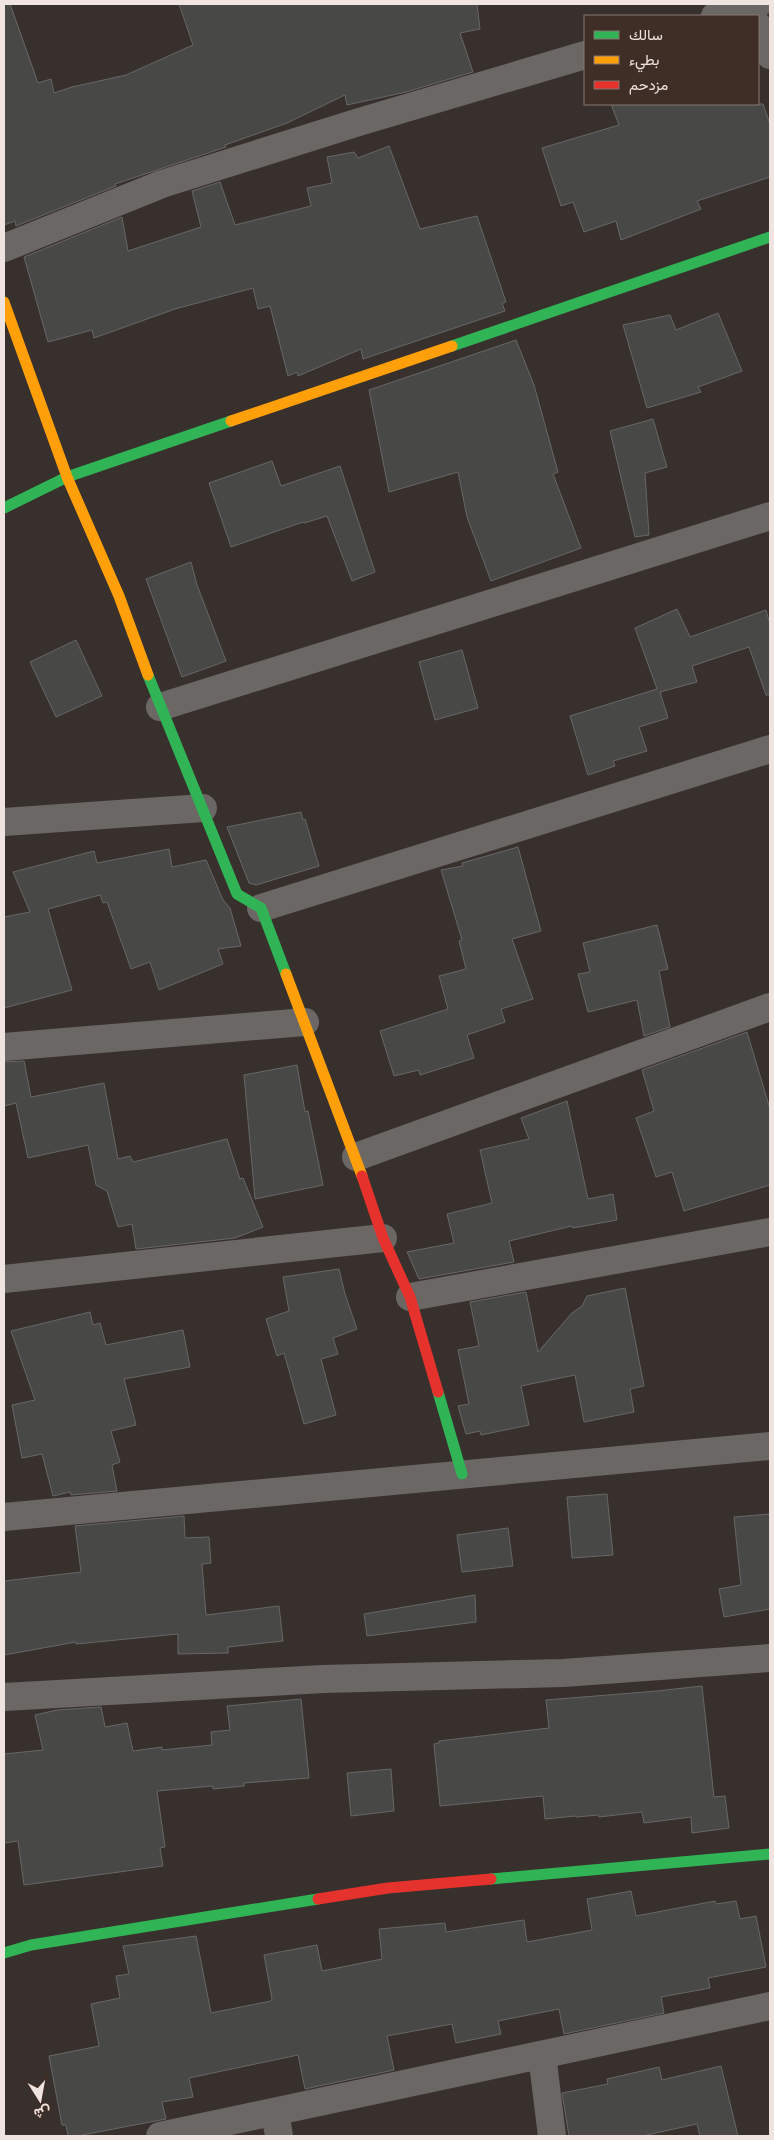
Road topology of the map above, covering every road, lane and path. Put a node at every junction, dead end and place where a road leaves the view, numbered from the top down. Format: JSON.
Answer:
{"nodes":[{"id":1,"x":753,"y":11,"type":"edge"},
{"id":2,"x":723,"y":15,"type":"edge"},
{"id":3,"x":759,"y":27,"type":"edge"},
{"id":4,"x":584,"y":55,"type":"edge"},
{"id":5,"x":770,"y":55,"type":"edge"},
{"id":6,"x":770,"y":237,"type":"edge"},
{"id":7,"x":4,"y":248,"type":"edge"},
{"id":8,"x":4,"y":302,"type":"edge"},
{"id":9,"x":67,"y":477,"type":"junction"},
{"id":10,"x":4,"y":508,"type":"edge"},
{"id":11,"x":770,"y":516,"type":"edge"},
{"id":12,"x":160,"y":707,"type":"junction"},
{"id":13,"x":770,"y":749,"type":"edge"},
{"id":14,"x":203,"y":808,"type":"junction"},
{"id":15,"x":4,"y":822,"type":"edge"},
{"id":16,"x":261,"y":908,"type":"junction"},
{"id":17,"x":770,"y":1007,"type":"edge"},
{"id":18,"x":305,"y":1022,"type":"junction"},
{"id":19,"x":4,"y":1046,"type":"edge"},
{"id":20,"x":356,"y":1156,"type":"junction"},
{"id":21,"x":770,"y":1232,"type":"edge"},
{"id":22,"x":383,"y":1238,"type":"junction"},
{"id":23,"x":4,"y":1279,"type":"edge"},
{"id":24,"x":410,"y":1297,"type":"junction"},
{"id":25,"x":770,"y":1446,"type":"edge"},
{"id":26,"x":462,"y":1474,"type":"junction"},
{"id":27,"x":4,"y":1517,"type":"edge"},
{"id":28,"x":770,"y":1658,"type":"edge"},
{"id":29,"x":4,"y":1697,"type":"edge"},
{"id":30,"x":770,"y":1854,"type":"edge"},
{"id":31,"x":4,"y":1953,"type":"edge"},
{"id":32,"x":770,"y":2006,"type":"edge"},
{"id":33,"x":542,"y":2055,"type":"junction"},
{"id":34,"x":277,"y":2124,"type":"edge"},
{"id":35,"x":160,"y":2136,"type":"edge"},
{"id":36,"x":552,"y":2136,"type":"edge"}],
"edges":[{"from":1,"to":2,"type":"street"},
{"from":3,"to":5,"type":"street"},
{"from":4,"to":7,"type":"street"},
{"from":6,"to":9,"type":"street"},
{"from":8,"to":9,"type":"street"},
{"from":9,"to":10,"type":"street"},
{"from":9,"to":12,"type":"street"},
{"from":11,"to":12,"type":"street"},
{"from":12,"to":14,"type":"street"},
{"from":13,"to":16,"type":"street"},
{"from":14,"to":15,"type":"street"},
{"from":14,"to":16,"type":"street"},
{"from":16,"to":18,"type":"street"},
{"from":17,"to":20,"type":"street"},
{"from":18,"to":19,"type":"street"},
{"from":18,"to":20,"type":"street"},
{"from":20,"to":22,"type":"street"},
{"from":21,"to":24,"type":"street"},
{"from":22,"to":23,"type":"street"},
{"from":22,"to":24,"type":"street"},
{"from":24,"to":26,"type":"street"},
{"from":25,"to":26,"type":"street"},
{"from":26,"to":27,"type":"street"},
{"from":28,"to":29,"type":"street"},
{"from":30,"to":31,"type":"street"},
{"from":32,"to":33,"type":"street"},
{"from":33,"to":34,"type":"street"},
{"from":33,"to":36,"type":"street"},
{"from":34,"to":35,"type":"street"}]}
